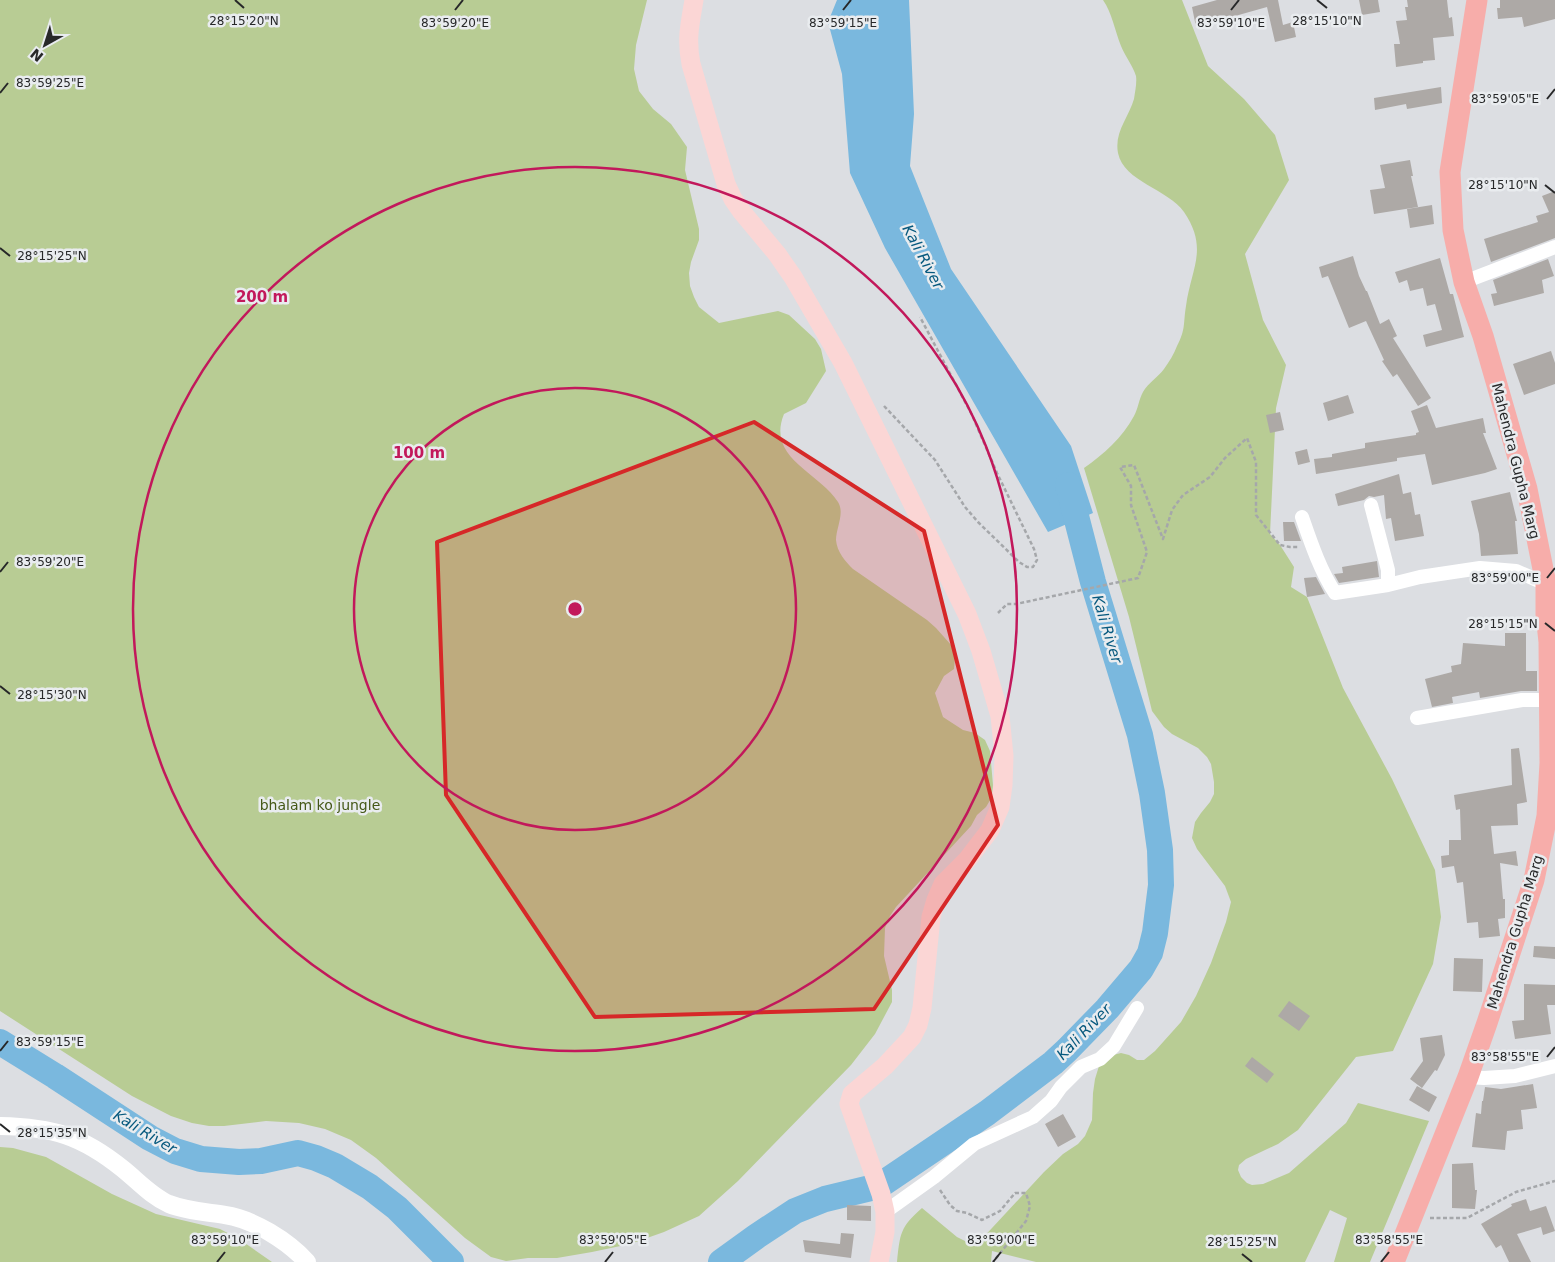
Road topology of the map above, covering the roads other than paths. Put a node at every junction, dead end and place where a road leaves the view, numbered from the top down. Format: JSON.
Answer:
{"nodes":[{"id":1,"x":694,"y":0,"type":"edge"},
{"id":2,"x":1477,"y":0,"type":"edge"},
{"id":3,"x":1555,"y":247,"type":"edge"},
{"id":4,"x":1464,"y":282,"type":"junction"},
{"id":5,"x":1371,"y":505,"type":"dead end"},
{"id":6,"x":1302,"y":517,"type":"dead end"},
{"id":7,"x":1548,"y":557,"type":"edge"},
{"id":8,"x":1546,"y":584,"type":"junction"},
{"id":9,"x":1388,"y":585,"type":"junction"},
{"id":10,"x":1552,"y":644,"type":"edge"},
{"id":11,"x":1548,"y":700,"type":"junction"},
{"id":12,"x":1417,"y":718,"type":"dead end"},
{"id":13,"x":1137,"y":1008,"type":"dead end"},
{"id":14,"x":1555,"y":1066,"type":"edge"},
{"id":15,"x":1468,"y":1077,"type":"junction"},
{"id":16,"x":0,"y":1126,"type":"edge"},
{"id":17,"x":883,"y":1203,"type":"junction"},
{"id":18,"x":307,"y":1262,"type":"edge"},
{"id":19,"x":879,"y":1262,"type":"edge"},
{"id":20,"x":1394,"y":1262,"type":"edge"}],
"edges":[{"from":1,"to":17,"type":"main road"},
{"from":2,"to":4,"type":"main road","name":"Mahendra Gupha Marg"},
{"from":3,"to":4,"type":"street"},
{"from":4,"to":7,"type":"main road","name":"Mahendra Gupha Marg"},
{"from":5,"to":9,"type":"street"},
{"from":6,"to":9,"type":"street"},
{"from":7,"to":8,"type":"main road","name":"Mahendra Gupha Marg"},
{"from":8,"to":9,"type":"street"},
{"from":8,"to":10,"type":"main road","name":"Mahendra Gupha Marg"},
{"from":10,"to":11,"type":"main road","name":"Mahendra Gupha Marg"},
{"from":11,"to":12,"type":"street"},
{"from":11,"to":15,"type":"main road","name":"Mahendra Gupha Marg"},
{"from":13,"to":17,"type":"street"},
{"from":14,"to":15,"type":"street"},
{"from":15,"to":20,"type":"main road","name":"Mahendra Gupha Marg"},
{"from":16,"to":18,"type":"street"},
{"from":17,"to":19,"type":"main road"}]}
